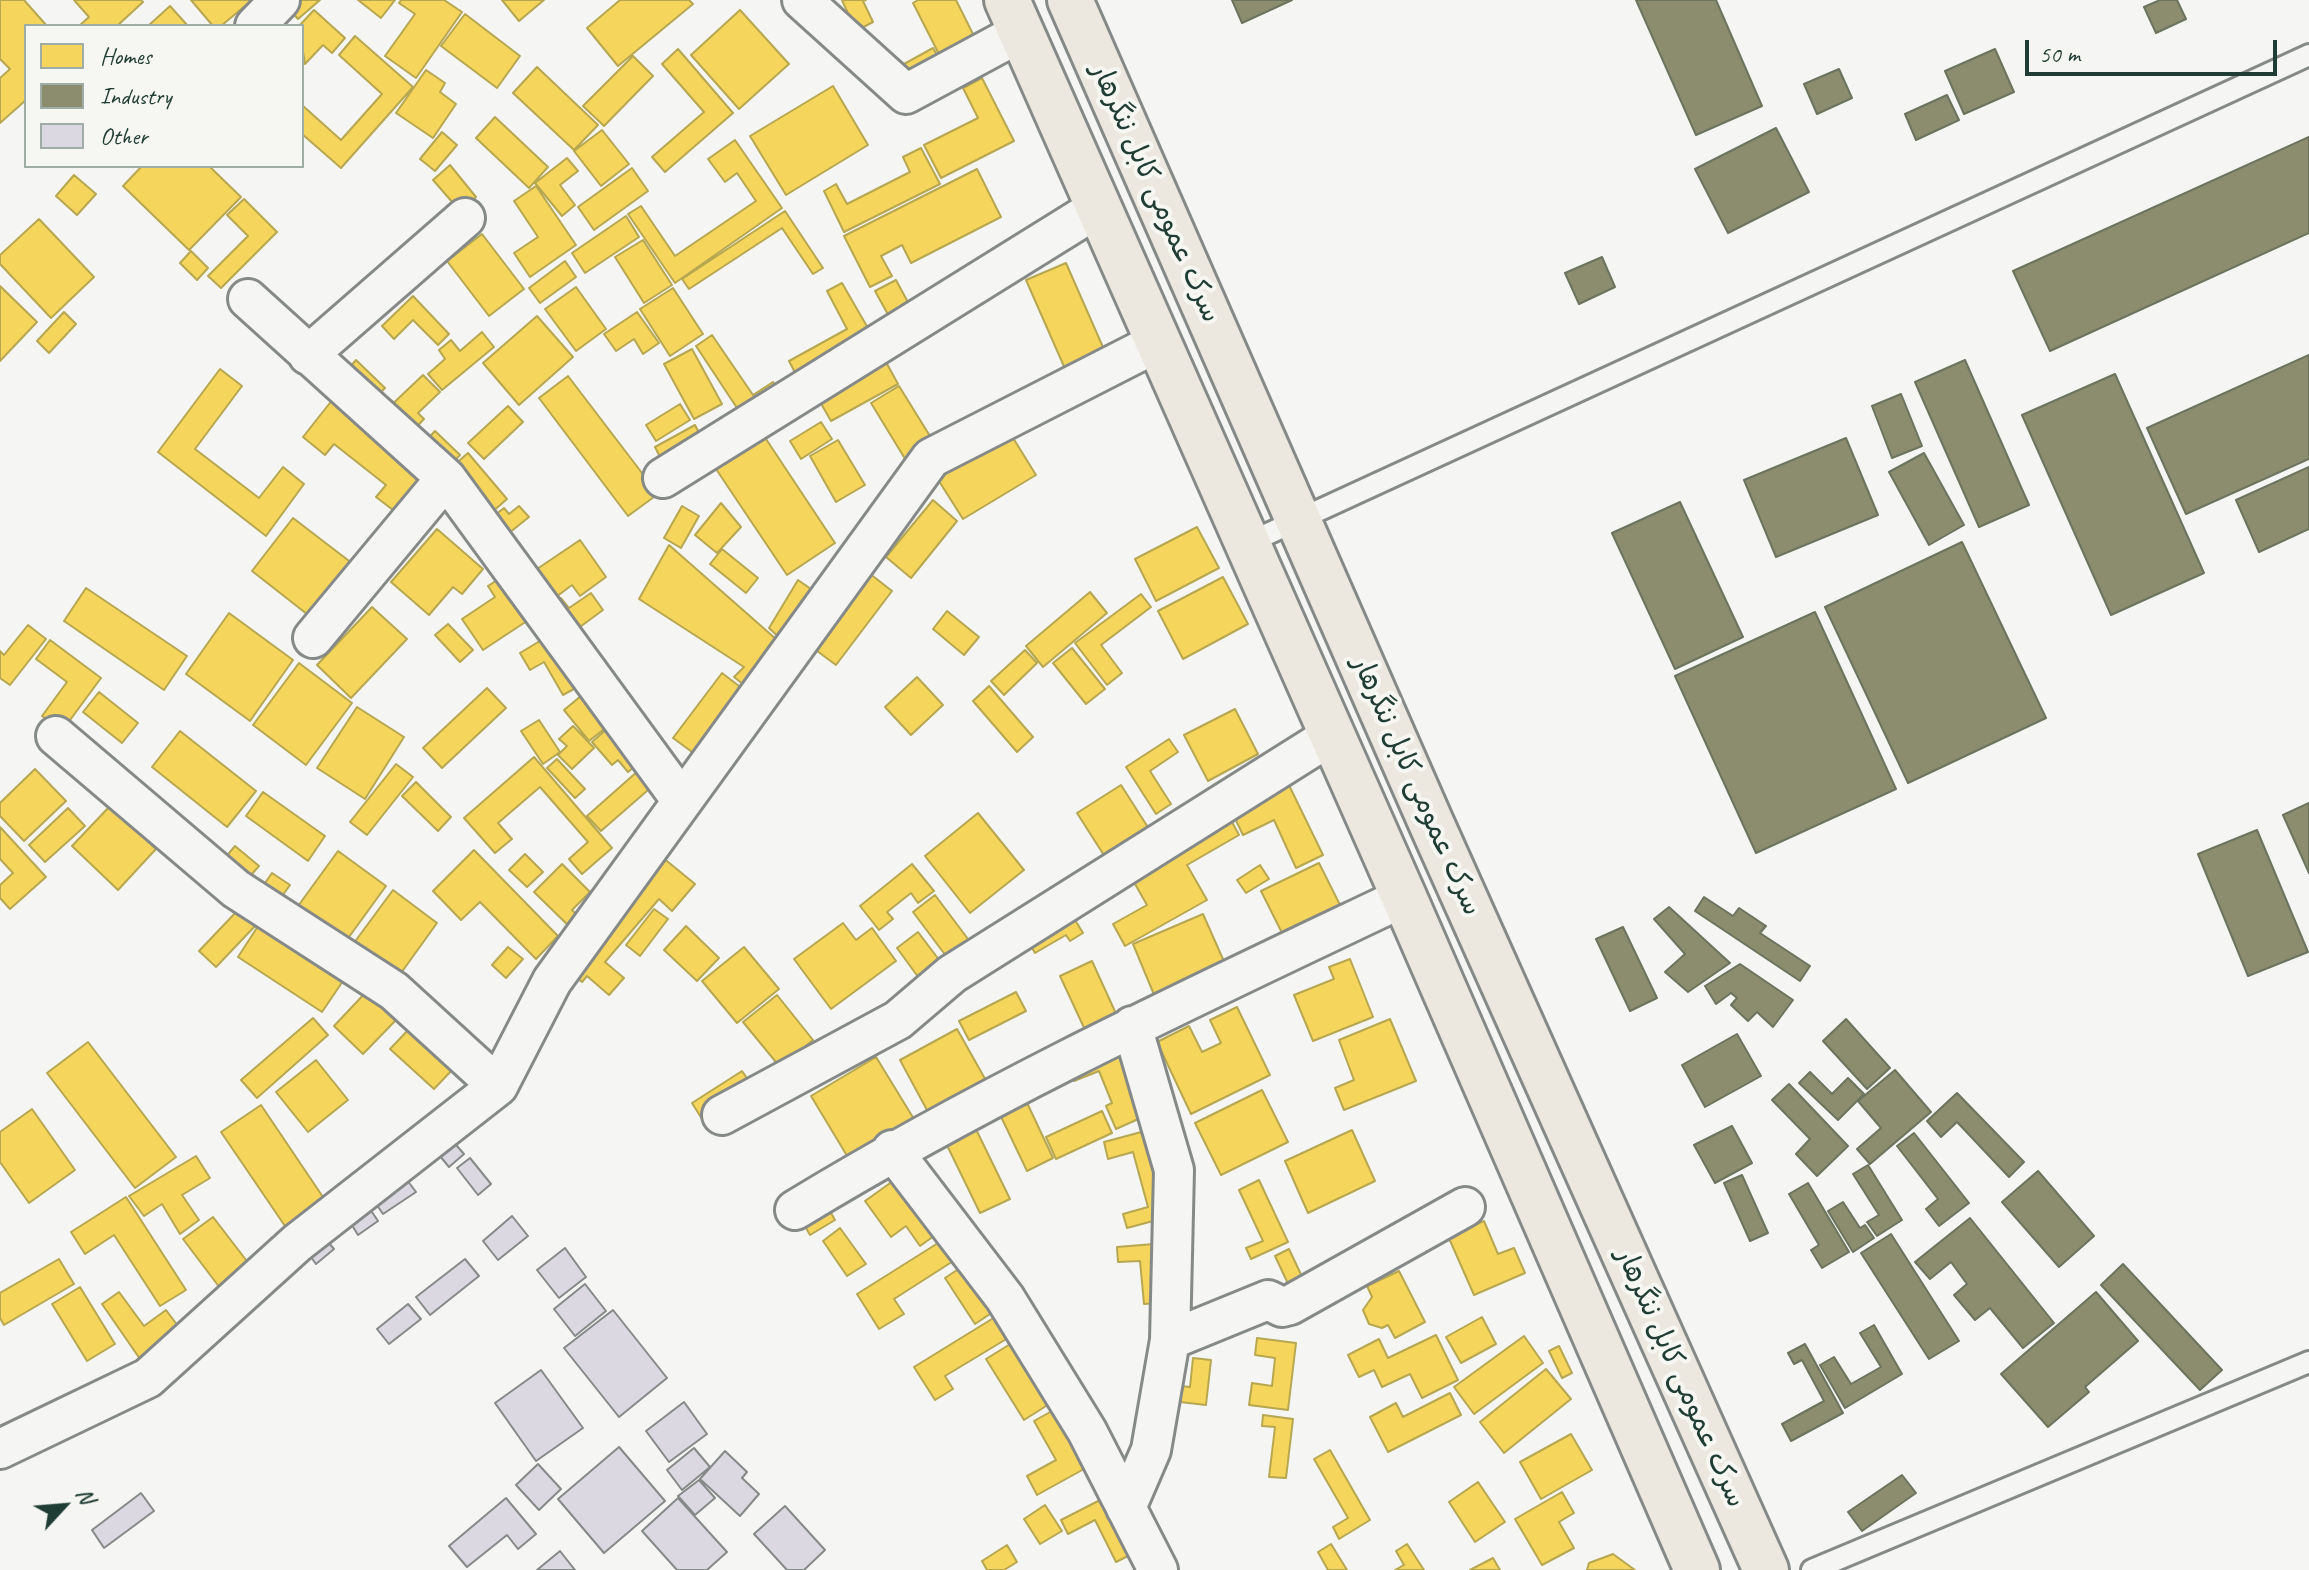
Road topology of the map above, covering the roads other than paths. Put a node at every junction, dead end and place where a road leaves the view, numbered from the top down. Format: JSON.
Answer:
{"nodes":[{"id":1,"x":280,"y":0,"type":"edge"},
{"id":2,"x":802,"y":0,"type":"edge"},
{"id":3,"x":1070,"y":0,"type":"edge"},
{"id":4,"x":1014,"y":16,"type":"edge"},
{"id":5,"x":257,"y":24,"type":"edge"},
{"id":6,"x":2309,"y":55,"type":"edge"},
{"id":7,"x":1099,"y":207,"type":"junction"},
{"id":8,"x":465,"y":218,"type":"dead end"},
{"id":9,"x":248,"y":299,"type":"dead end"},
{"id":10,"x":1158,"y":342,"type":"junction"},
{"id":11,"x":308,"y":355,"type":"junction"},
{"id":12,"x":446,"y":478,"type":"junction"},
{"id":13,"x":663,"y":478,"type":"dead end"},
{"id":14,"x":1300,"y":518,"type":"junction"},
{"id":15,"x":1248,"y":543,"type":"junction"},
{"id":16,"x":313,"y":638,"type":"dead end"},
{"id":17,"x":1332,"y":735,"type":"junction"},
{"id":18,"x":56,"y":736,"type":"dead end"},
{"id":19,"x":682,"y":801,"type":"junction"},
{"id":20,"x":1404,"y":897,"type":"junction"},
{"id":21,"x":1132,"y":1026,"type":"junction"},
{"id":22,"x":498,"y":1086,"type":"junction"},
{"id":23,"x":722,"y":1115,"type":"dead end"},
{"id":24,"x":892,"y":1150,"type":"junction"},
{"id":25,"x":1465,"y":1207,"type":"dead end"},
{"id":26,"x":795,"y":1210,"type":"dead end"},
{"id":27,"x":1170,"y":1340,"type":"junction"},
{"id":28,"x":2309,"y":1362,"type":"edge"},
{"id":29,"x":0,"y":1449,"type":"edge"},
{"id":30,"x":1126,"y":1508,"type":"junction"},
{"id":31,"x":1158,"y":1570,"type":"edge"},
{"id":32,"x":1697,"y":1570,"type":"edge"},
{"id":33,"x":1766,"y":1570,"type":"edge"},
{"id":34,"x":1812,"y":1570,"type":"edge"}],
"edges":[{"from":1,"to":5,"type":"street"},
{"from":2,"to":4,"type":"street"},
{"from":3,"to":14,"type":"highway","name":"سرک عمومی کابل ننگرهار"},
{"from":4,"to":7,"type":"highway","name":"سرک عمومی کابل ننگرهار"},
{"from":6,"to":14,"type":"lane"},
{"from":7,"to":10,"type":"highway","name":"سرک عمومی کابل ننگرهار"},
{"from":7,"to":13,"type":"street"},
{"from":8,"to":11,"type":"street"},
{"from":9,"to":11,"type":"street"},
{"from":10,"to":15,"type":"highway","name":"سرک عمومی کابل ننگرهار"},
{"from":10,"to":19,"type":"street"},
{"from":11,"to":12,"type":"street"},
{"from":12,"to":16,"type":"street"},
{"from":12,"to":19,"type":"street"},
{"from":14,"to":15,"type":"lane"},
{"from":14,"to":33,"type":"highway","name":"سرک عمومی کابل ننگرهار"},
{"from":15,"to":17,"type":"highway","name":"سرک عمومی کابل ننگرهار"},
{"from":17,"to":20,"type":"highway","name":"سرک عمومی کابل ننگرهار"},
{"from":17,"to":23,"type":"street"},
{"from":18,"to":22,"type":"street"},
{"from":19,"to":22,"type":"street"},
{"from":20,"to":21,"type":"street"},
{"from":20,"to":32,"type":"highway","name":"سرک عمومی کابل ننگرهار"},
{"from":21,"to":24,"type":"street"},
{"from":21,"to":27,"type":"street"},
{"from":22,"to":29,"type":"street"},
{"from":24,"to":26,"type":"street"},
{"from":24,"to":30,"type":"street"},
{"from":25,"to":27,"type":"street"},
{"from":27,"to":30,"type":"street"},
{"from":28,"to":34,"type":"lane"},
{"from":30,"to":31,"type":"street"}]}
